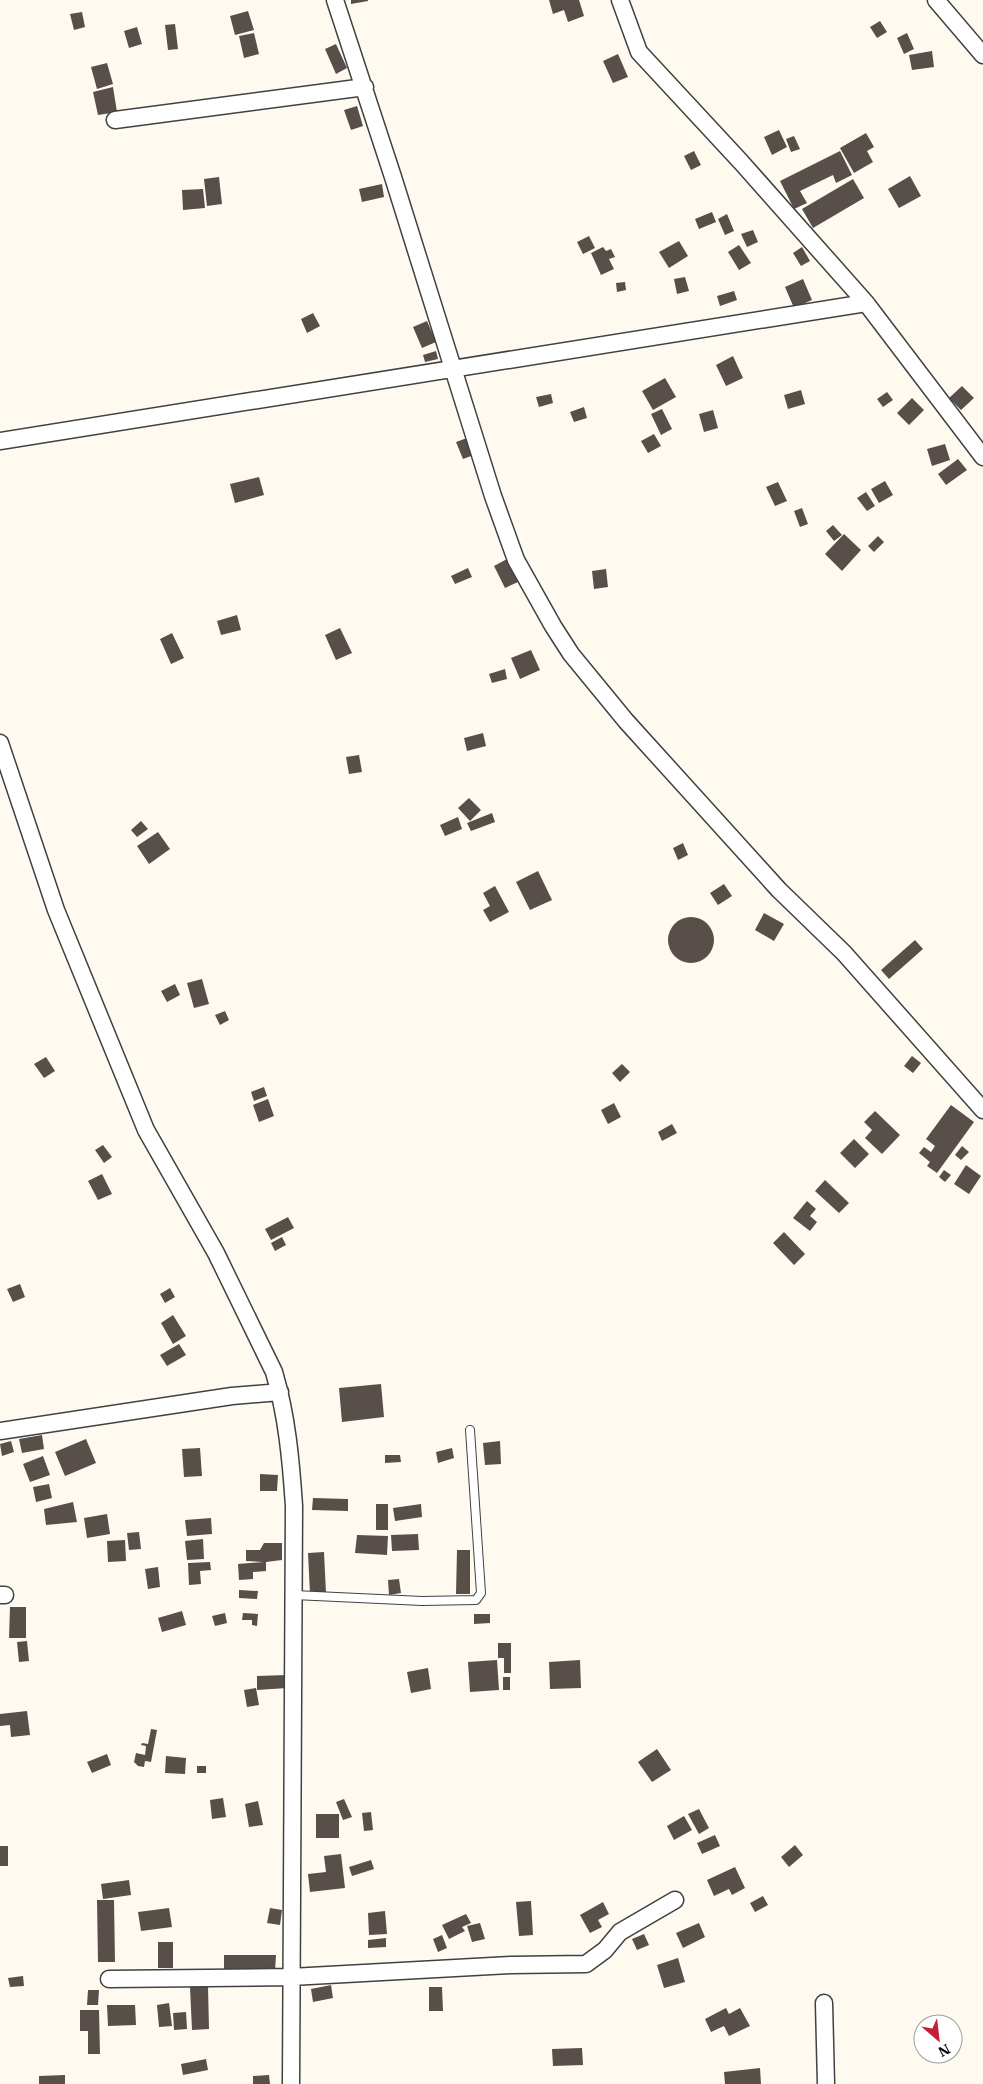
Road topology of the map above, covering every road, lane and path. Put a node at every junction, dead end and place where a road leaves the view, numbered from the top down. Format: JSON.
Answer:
{"nodes":[{"id":1,"x":335,"y":0,"type":"edge"},
{"id":2,"x":620,"y":0,"type":"edge"},
{"id":3,"x":936,"y":0,"type":"edge"},
{"id":4,"x":983,"y":55,"type":"edge"},
{"id":5,"x":365,"y":87,"type":"junction"},
{"id":6,"x":115,"y":120,"type":"dead end"},
{"id":7,"x":866,"y":303,"type":"junction"},
{"id":8,"x":452,"y":369,"type":"junction"},
{"id":9,"x":0,"y":441,"type":"edge"},
{"id":10,"x":983,"y":457,"type":"edge"},
{"id":11,"x":0,"y":744,"type":"edge"},
{"id":12,"x":983,"y":1110,"type":"edge"},
{"id":13,"x":280,"y":1392,"type":"junction"},
{"id":14,"x":470,"y":1430,"type":"dead end"},
{"id":15,"x":0,"y":1431,"type":"edge"},
{"id":16,"x":294,"y":1595,"type":"junction"},
{"id":17,"x":676,"y":1900,"type":"dead end"},
{"id":18,"x":291,"y":1977,"type":"junction"},
{"id":19,"x":109,"y":1979,"type":"dead end"},
{"id":20,"x":824,"y":2003,"type":"dead end"},
{"id":21,"x":291,"y":2084,"type":"edge"},
{"id":22,"x":826,"y":2084,"type":"edge"}],
"edges":[{"from":1,"to":5,"type":"street"},
{"from":2,"to":7,"type":"street"},
{"from":3,"to":4,"type":"street"},
{"from":5,"to":6,"type":"street"},
{"from":5,"to":8,"type":"street"},
{"from":7,"to":8,"type":"street"},
{"from":7,"to":10,"type":"street"},
{"from":8,"to":9,"type":"street"},
{"from":8,"to":12,"type":"street"},
{"from":11,"to":13,"type":"street"},
{"from":13,"to":15,"type":"street"},
{"from":13,"to":16,"type":"street"},
{"from":14,"to":16,"type":"lane"},
{"from":16,"to":18,"type":"street"},
{"from":17,"to":18,"type":"street"},
{"from":18,"to":19,"type":"street"},
{"from":18,"to":21,"type":"street"},
{"from":20,"to":22,"type":"street"}]}
